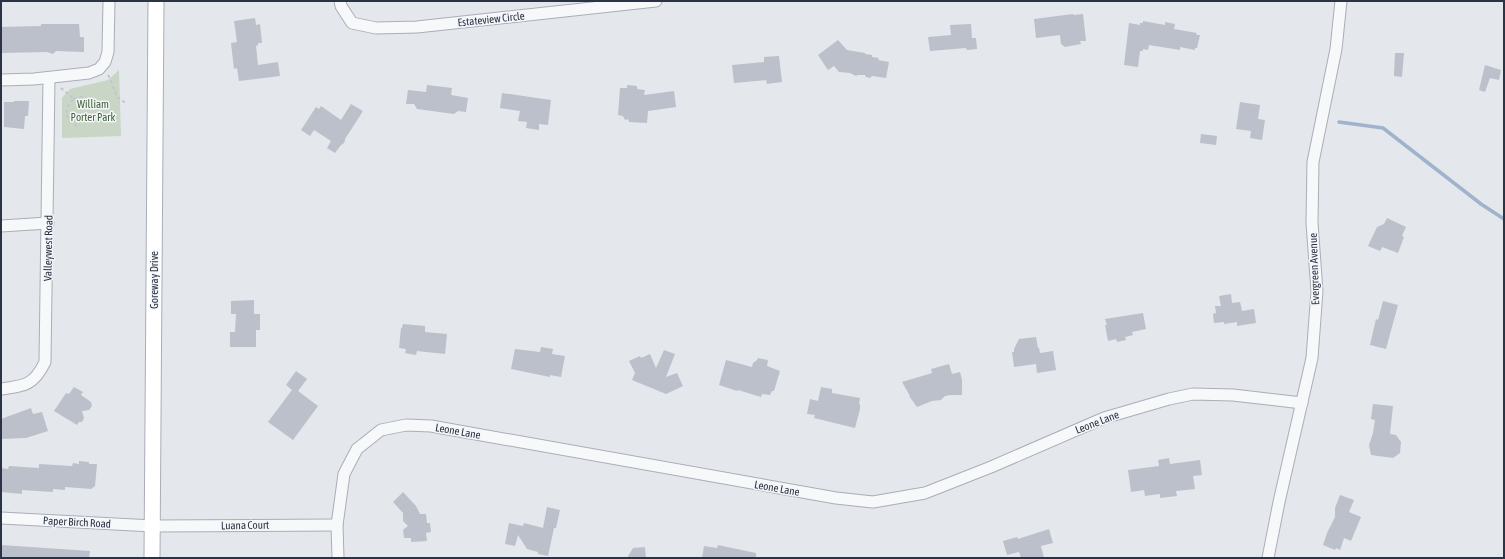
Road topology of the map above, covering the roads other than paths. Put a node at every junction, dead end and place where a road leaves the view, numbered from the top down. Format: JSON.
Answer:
{"nodes":[{"id":1,"x":109,"y":1,"type":"edge"},
{"id":2,"x":156,"y":1,"type":"edge"},
{"id":3,"x":340,"y":1,"type":"edge"},
{"id":4,"x":656,"y":1,"type":"edge"},
{"id":5,"x":1341,"y":1,"type":"edge"},
{"id":6,"x":50,"y":78,"type":"junction"},
{"id":7,"x":1,"y":80,"type":"edge"},
{"id":8,"x":48,"y":224,"type":"junction"},
{"id":9,"x":1,"y":226,"type":"edge"},
{"id":10,"x":1,"y":389,"type":"edge"},
{"id":11,"x":1302,"y":403,"type":"junction"},
{"id":12,"x":1,"y":518,"type":"edge"},
{"id":13,"x":337,"y":525,"type":"junction"},
{"id":14,"x":153,"y":526,"type":"junction"},
{"id":15,"x":152,"y":558,"type":"edge"},
{"id":16,"x":338,"y":558,"type":"edge"},
{"id":17,"x":1268,"y":558,"type":"edge"}],
"edges":[{"from":1,"to":6,"type":"street"},
{"from":2,"to":14,"type":"street","name":"Goreway Drive"},
{"from":3,"to":4,"type":"street","name":"Estateview Circle"},
{"from":5,"to":11,"type":"street","name":"Evergreen Avenue"},
{"from":6,"to":7,"type":"street"},
{"from":6,"to":8,"type":"street","name":"Valleywest Road"},
{"from":8,"to":9,"type":"street"},
{"from":8,"to":10,"type":"street","name":"Valleywest Road"},
{"from":11,"to":13,"type":"street","name":"Leone Lane"},
{"from":11,"to":17,"type":"street","name":"Evergreen Avenue"},
{"from":12,"to":14,"type":"street","name":"Paper Birch Road"},
{"from":13,"to":14,"type":"street","name":"Luana Court"},
{"from":13,"to":16,"type":"street","name":"Leone Lane"},
{"from":14,"to":15,"type":"street","name":"Goreway Drive"}]}
